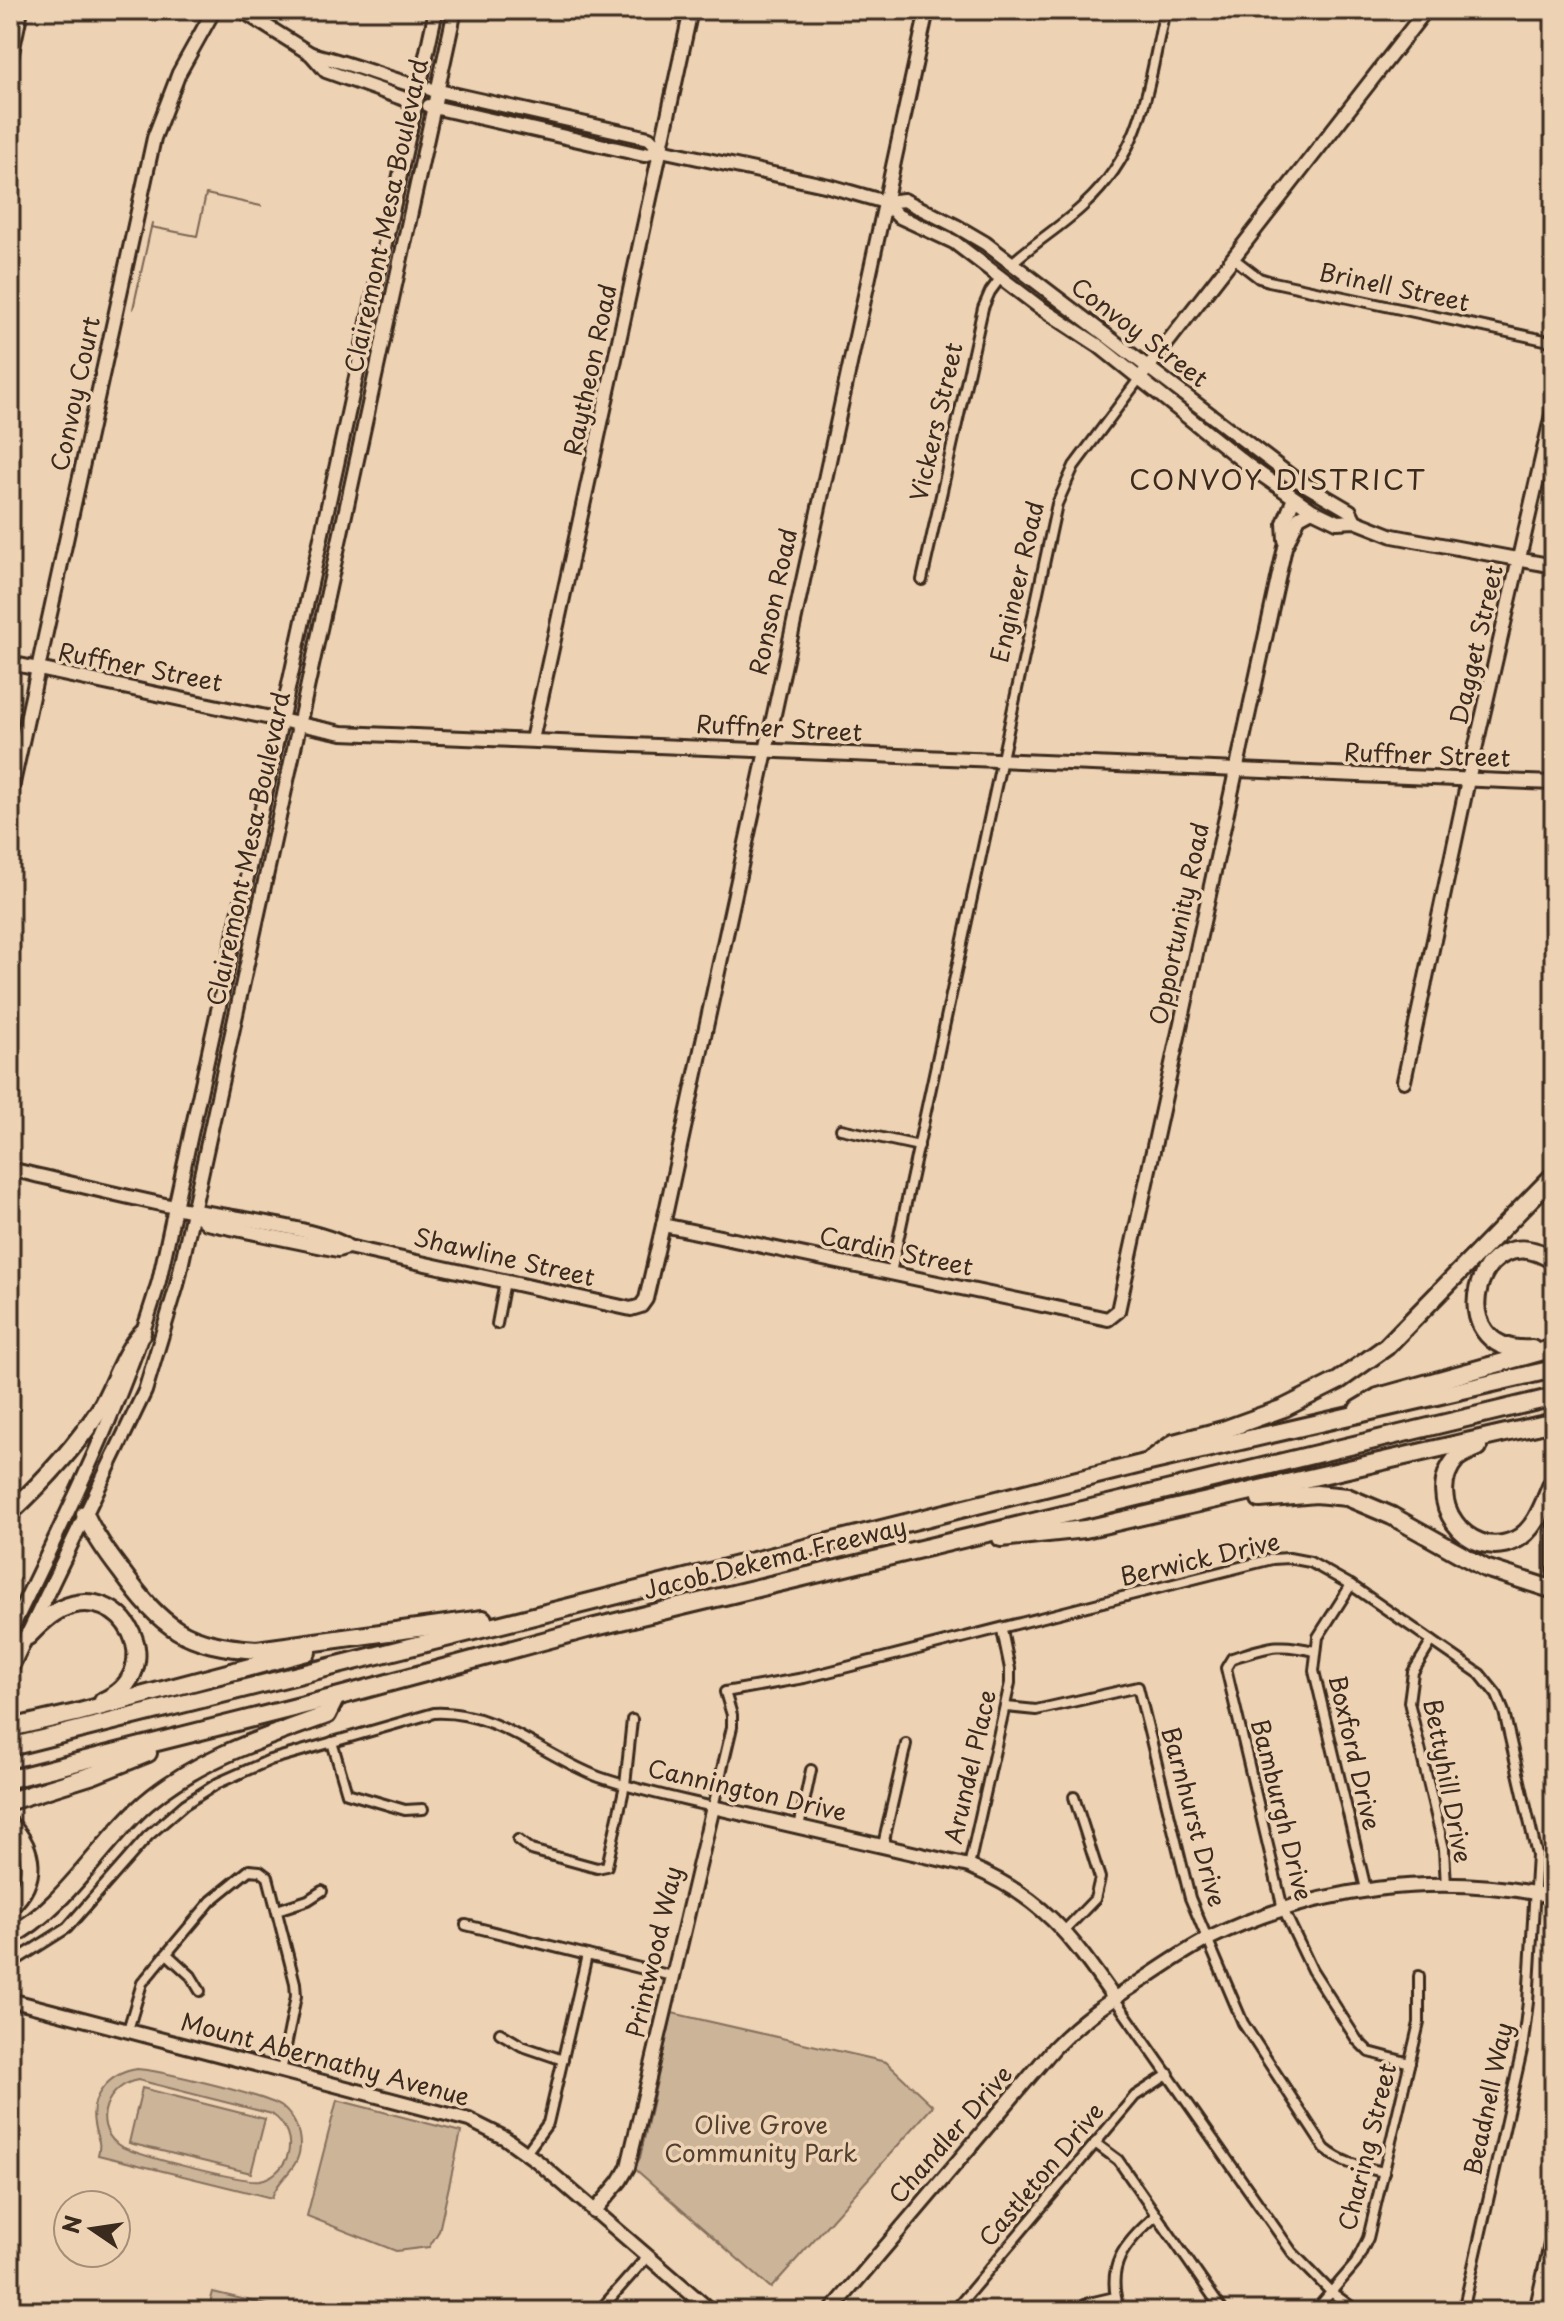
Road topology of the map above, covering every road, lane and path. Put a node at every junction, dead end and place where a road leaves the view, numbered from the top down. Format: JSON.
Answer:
{"nodes":[{"id":1,"x":21,"y":10,"type":"edge"},
{"id":2,"x":214,"y":10,"type":"edge"},
{"id":3,"x":241,"y":10,"type":"edge"},
{"id":4,"x":436,"y":10,"type":"edge"},
{"id":5,"x":455,"y":10,"type":"edge"},
{"id":6,"x":691,"y":10,"type":"edge"},
{"id":7,"x":927,"y":10,"type":"edge"},
{"id":8,"x":1165,"y":10,"type":"edge"},
{"id":9,"x":1426,"y":10,"type":"edge"},
{"id":10,"x":311,"y":54,"type":"junction"},
{"id":11,"x":10,"y":62,"type":"edge"},
{"id":12,"x":420,"y":87,"type":"junction"},
{"id":13,"x":437,"y":91,"type":"junction"},
{"id":14,"x":416,"y":103,"type":"junction"},
{"id":15,"x":433,"y":107,"type":"junction"},
{"id":16,"x":661,"y":150,"type":"junction"},
{"id":17,"x":885,"y":202,"type":"junction"},
{"id":18,"x":954,"y":242,"type":"junction"},
{"id":19,"x":1233,"y":258,"type":"junction"},
{"id":20,"x":1012,"y":263,"type":"junction"},
{"id":21,"x":1001,"y":277,"type":"junction"},
{"id":22,"x":1060,"y":301,"type":"junction"},
{"id":23,"x":1554,"y":342,"type":"edge"},
{"id":24,"x":1148,"y":367,"type":"junction"},
{"id":25,"x":1139,"y":379,"type":"junction"},
{"id":26,"x":1554,"y":406,"type":"edge"},
{"id":27,"x":1294,"y":498,"type":"junction"},
{"id":28,"x":1312,"y":510,"type":"junction"},
{"id":29,"x":1353,"y":516,"type":"junction"},
{"id":30,"x":1285,"y":547,"type":"junction"},
{"id":31,"x":1519,"y":559,"type":"junction"},
{"id":32,"x":1554,"y":566,"type":"edge"},
{"id":33,"x":922,"y":580,"type":"dead end"},
{"id":34,"x":10,"y":663,"type":"edge"},
{"id":35,"x":38,"y":670,"type":"junction"},
{"id":36,"x":283,"y":720,"type":"junction"},
{"id":37,"x":298,"y":724,"type":"junction"},
{"id":38,"x":532,"y":740,"type":"junction"},
{"id":39,"x":765,"y":750,"type":"junction"},
{"id":40,"x":1001,"y":760,"type":"junction"},
{"id":41,"x":1236,"y":770,"type":"junction"},
{"id":42,"x":1468,"y":780,"type":"junction"},
{"id":43,"x":1554,"y":783,"type":"edge"},
{"id":44,"x":10,"y":797,"type":"edge"},
{"id":45,"x":1404,"y":1081,"type":"dead end"},
{"id":46,"x":841,"y":1129,"type":"dead end"},
{"id":47,"x":919,"y":1146,"type":"junction"},
{"id":48,"x":10,"y":1169,"type":"edge"},
{"id":49,"x":1554,"y":1175,"type":"edge"},
{"id":50,"x":176,"y":1207,"type":"junction"},
{"id":51,"x":193,"y":1210,"type":"junction"},
{"id":52,"x":663,"y":1225,"type":"junction"},
{"id":53,"x":1554,"y":1261,"type":"edge"},
{"id":54,"x":891,"y":1273,"type":"junction"},
{"id":55,"x":505,"y":1281,"type":"junction"},
{"id":56,"x":646,"y":1299,"type":"joint"},
{"id":57,"x":1118,"y":1311,"type":"joint"},
{"id":58,"x":497,"y":1324,"type":"dead end"},
{"id":59,"x":142,"y":1333,"type":"junction"},
{"id":60,"x":1554,"y":1347,"type":"edge"},
{"id":61,"x":1554,"y":1369,"type":"edge"},
{"id":62,"x":1554,"y":1397,"type":"edge"},
{"id":63,"x":1345,"y":1417,"type":"junction"},
{"id":64,"x":1554,"y":1422,"type":"edge"},
{"id":65,"x":1499,"y":1436,"type":"junction"},
{"id":66,"x":1554,"y":1462,"type":"edge"},
{"id":67,"x":1145,"y":1463,"type":"junction"},
{"id":68,"x":1552,"y":1484,"type":"edge"},
{"id":69,"x":1175,"y":1509,"type":"junction"},
{"id":70,"x":10,"y":1513,"type":"edge"},
{"id":71,"x":85,"y":1514,"type":"junction"},
{"id":72,"x":936,"y":1545,"type":"junction"},
{"id":73,"x":1554,"y":1572,"type":"edge"},
{"id":74,"x":1351,"y":1585,"type":"junction"},
{"id":75,"x":1554,"y":1590,"type":"edge"},
{"id":76,"x":564,"y":1608,"type":"junction"},
{"id":77,"x":1002,"y":1630,"type":"junction"},
{"id":78,"x":10,"y":1632,"type":"edge"},
{"id":79,"x":386,"y":1632,"type":"junction"},
{"id":80,"x":28,"y":1636,"type":"junction"},
{"id":81,"x":1432,"y":1641,"type":"junction"},
{"id":82,"x":1315,"y":1651,"type":"junction"},
{"id":83,"x":10,"y":1671,"type":"edge"},
{"id":84,"x":725,"y":1692,"type":"joint"},
{"id":85,"x":336,"y":1697,"type":"junction"},
{"id":86,"x":1006,"y":1707,"type":"junction"},
{"id":87,"x":76,"y":1713,"type":"junction"},
{"id":88,"x":632,"y":1720,"type":"dead end"},
{"id":89,"x":215,"y":1727,"type":"junction"},
{"id":90,"x":10,"y":1728,"type":"edge"},
{"id":91,"x":332,"y":1742,"type":"junction"},
{"id":92,"x":906,"y":1744,"type":"dead end"},
{"id":93,"x":10,"y":1747,"type":"edge"},
{"id":94,"x":811,"y":1770,"type":"dead end"},
{"id":95,"x":10,"y":1779,"type":"edge"},
{"id":96,"x":625,"y":1785,"type":"junction"},
{"id":97,"x":1074,"y":1797,"type":"dead end"},
{"id":98,"x":10,"y":1801,"type":"edge"},
{"id":99,"x":713,"y":1807,"type":"junction"},
{"id":100,"x":423,"y":1809,"type":"dead end"},
{"id":101,"x":10,"y":1825,"type":"edge"},
{"id":102,"x":799,"y":1827,"type":"junction"},
{"id":103,"x":518,"y":1840,"type":"dead end"},
{"id":104,"x":883,"y":1845,"type":"junction"},
{"id":105,"x":969,"y":1866,"type":"junction"},
{"id":106,"x":1446,"y":1886,"type":"junction"},
{"id":107,"x":1366,"y":1889,"type":"junction"},
{"id":108,"x":322,"y":1891,"type":"dead end"},
{"id":109,"x":1533,"y":1892,"type":"junction"},
{"id":110,"x":1554,"y":1897,"type":"edge"},
{"id":111,"x":10,"y":1906,"type":"edge"},
{"id":112,"x":1283,"y":1909,"type":"junction"},
{"id":113,"x":277,"y":1910,"type":"junction"},
{"id":114,"x":466,"y":1925,"type":"dead end"},
{"id":115,"x":1065,"y":1930,"type":"junction"},
{"id":116,"x":10,"y":1936,"type":"edge"},
{"id":117,"x":1208,"y":1939,"type":"junction"},
{"id":118,"x":167,"y":1954,"type":"junction"},
{"id":119,"x":587,"y":1955,"type":"junction"},
{"id":120,"x":10,"y":1964,"type":"edge"},
{"id":121,"x":672,"y":1976,"type":"junction"},
{"id":122,"x":1419,"y":1976,"type":"dead end"},
{"id":123,"x":200,"y":1991,"type":"dead end"},
{"id":124,"x":1114,"y":1998,"type":"junction"},
{"id":125,"x":10,"y":2000,"type":"edge"},
{"id":126,"x":128,"y":2030,"type":"junction"},
{"id":127,"x":500,"y":2033,"type":"dead end"},
{"id":128,"x":563,"y":2060,"type":"junction"},
{"id":129,"x":1410,"y":2063,"type":"junction"},
{"id":130,"x":281,"y":2072,"type":"junction"},
{"id":131,"x":1169,"y":2074,"type":"junction"},
{"id":132,"x":1095,"y":2143,"type":"junction"},
{"id":133,"x":526,"y":2153,"type":"junction"},
{"id":134,"x":1384,"y":2172,"type":"junction"},
{"id":135,"x":594,"y":2212,"type":"junction"},
{"id":136,"x":1157,"y":2215,"type":"junction"},
{"id":137,"x":1554,"y":2231,"type":"edge"},
{"id":138,"x":647,"y":2257,"type":"junction"},
{"id":139,"x":1331,"y":2292,"type":"junction"},
{"id":140,"x":1115,"y":2297,"type":"junction"},
{"id":141,"x":599,"y":2311,"type":"edge"},
{"id":142,"x":711,"y":2311,"type":"edge"},
{"id":143,"x":831,"y":2311,"type":"edge"},
{"id":144,"x":954,"y":2311,"type":"edge"},
{"id":145,"x":1074,"y":2311,"type":"edge"},
{"id":146,"x":1120,"y":2311,"type":"edge"},
{"id":147,"x":1223,"y":2311,"type":"edge"},
{"id":148,"x":1315,"y":2311,"type":"edge"},
{"id":149,"x":1357,"y":2311,"type":"edge"},
{"id":150,"x":1463,"y":2311,"type":"edge"},
{"id":151,"x":1536,"y":2311,"type":"edge"}],
"edges":[{"from":1,"to":11,"type":"street"},
{"from":2,"to":35,"type":"street","name":"Convoy Court"},
{"from":3,"to":10,"type":"street","name":"Convoy Street"},
{"from":4,"to":12,"type":"street","name":"Clairemont Mesa Boulevard"},
{"from":5,"to":13,"type":"street","name":"Clairemont Mesa Boulevard"},
{"from":6,"to":16,"type":"street","name":"Raytheon Road"},
{"from":7,"to":17,"type":"street","name":"Ronson Road"},
{"from":8,"to":20,"type":"street"},
{"from":9,"to":19,"type":"street","name":"Engineer Road"},
{"from":10,"to":12,"type":"street","name":"Convoy Street"},
{"from":10,"to":14,"type":"street","name":"Convoy Street"},
{"from":12,"to":13,"type":"street","name":"Convoy Street"},
{"from":12,"to":14,"type":"street","name":"Clairemont Mesa Boulevard"},
{"from":13,"to":15,"type":"street","name":"Clairemont Mesa Boulevard"},
{"from":13,"to":16,"type":"street","name":"Convoy Street"},
{"from":14,"to":15,"type":"street","name":"Convoy Street"},
{"from":14,"to":36,"type":"street","name":"Clairemont Mesa Boulevard"},
{"from":15,"to":16,"type":"street","name":"Convoy Street"},
{"from":15,"to":37,"type":"street","name":"Clairemont Mesa Boulevard"},
{"from":16,"to":17,"type":"street","name":"Convoy Street"},
{"from":16,"to":38,"type":"street","name":"Raytheon Road"},
{"from":17,"to":18,"type":"street","name":"Convoy Street"},
{"from":17,"to":20,"type":"street","name":"Convoy Street"},
{"from":17,"to":39,"type":"street","name":"Ronson Road"},
{"from":18,"to":20,"type":"street"},
{"from":18,"to":21,"type":"street","name":"Convoy Street"},
{"from":19,"to":23,"type":"street","name":"Brinell Street"},
{"from":19,"to":24,"type":"street","name":"Engineer Road"},
{"from":20,"to":22,"type":"street","name":"Convoy Street"},
{"from":21,"to":22,"type":"street"},
{"from":21,"to":25,"type":"street","name":"Convoy Street"},
{"from":21,"to":33,"type":"street","name":"Vickers Street"},
{"from":22,"to":24,"type":"street","name":"Convoy Street"},
{"from":24,"to":25,"type":"street","name":"Engineer Road"},
{"from":24,"to":29,"type":"street","name":"Convoy Street"},
{"from":25,"to":27,"type":"street","name":"Convoy Street"},
{"from":25,"to":40,"type":"street","name":"Engineer Road"},
{"from":26,"to":31,"type":"street","name":"Dagget Street"},
{"from":27,"to":28,"type":"street","name":"Convoy Street"},
{"from":27,"to":29,"type":"street"},
{"from":27,"to":30,"type":"street"},
{"from":28,"to":29,"type":"street","name":"Convoy Street"},
{"from":28,"to":30,"type":"street"},
{"from":29,"to":31,"type":"street","name":"Convoy Street"},
{"from":30,"to":41,"type":"street","name":"Opportunity Road"},
{"from":31,"to":32,"type":"street","name":"Convoy Street"},
{"from":31,"to":42,"type":"street","name":"Dagget Street"},
{"from":34,"to":35,"type":"street","name":"Ruffner Street"},
{"from":35,"to":36,"type":"street","name":"Ruffner Street"},
{"from":35,"to":44,"type":"street","name":"Convoy Court"},
{"from":36,"to":37,"type":"street","name":"Ruffner Street"},
{"from":36,"to":50,"type":"street","name":"Clairemont Mesa Boulevard"},
{"from":37,"to":38,"type":"street","name":"Ruffner Street"},
{"from":37,"to":51,"type":"street","name":"Clairemont Mesa Boulevard"},
{"from":38,"to":39,"type":"street","name":"Ruffner Street"},
{"from":39,"to":40,"type":"street","name":"Ruffner Street"},
{"from":39,"to":52,"type":"street","name":"Ronson Road"},
{"from":40,"to":41,"type":"street","name":"Ruffner Street"},
{"from":40,"to":47,"type":"street","name":"Engineer Road"},
{"from":41,"to":42,"type":"street","name":"Ruffner Street"},
{"from":41,"to":57,"type":"street","name":"Opportunity Road"},
{"from":42,"to":43,"type":"street","name":"Ruffner Street"},
{"from":42,"to":45,"type":"street","name":"Dagget Street"},
{"from":46,"to":47,"type":"street"},
{"from":47,"to":54,"type":"street","name":"Engineer Road"},
{"from":48,"to":50,"type":"street","name":"Shawline Street"},
{"from":49,"to":67,"type":"highway"},
{"from":50,"to":51,"type":"street","name":"Shawline Street"},
{"from":50,"to":59,"type":"street","name":"Clairemont Mesa Boulevard"},
{"from":51,"to":55,"type":"street","name":"Shawline Street"},
{"from":51,"to":71,"type":"street","name":"Clairemont Mesa Boulevard"},
{"from":52,"to":54,"type":"street","name":"Cardin Street"},
{"from":52,"to":56,"type":"street","name":"Ronson Road"},
{"from":53,"to":60,"type":"highway"},
{"from":54,"to":57,"type":"street","name":"Cardin Street"},
{"from":55,"to":56,"type":"street","name":"Shawline Street"},
{"from":55,"to":58,"type":"street"},
{"from":59,"to":70,"type":"highway"},
{"from":59,"to":78,"type":"street","name":"Clairemont Mesa Boulevard"},
{"from":60,"to":63,"type":"highway"},
{"from":61,"to":63,"type":"highway","name":"Jacob Dekema Freeway"},
{"from":62,"to":72,"type":"highway","name":"Jacob Dekema Freeway"},
{"from":63,"to":67,"type":"highway","name":"Jacob Dekema Freeway"},
{"from":64,"to":65,"type":"highway"},
{"from":65,"to":68,"type":"highway"},
{"from":65,"to":69,"type":"highway"},
{"from":66,"to":68,"type":"street"},
{"from":67,"to":76,"type":"highway","name":"Jacob Dekema Freeway"},
{"from":68,"to":73,"type":"street"},
{"from":69,"to":72,"type":"highway"},
{"from":69,"to":75,"type":"highway"},
{"from":71,"to":79,"type":"highway"},
{"from":71,"to":80,"type":"street","name":"Clairemont Mesa Boulevard"},
{"from":72,"to":85,"type":"highway","name":"Jacob Dekema Freeway"},
{"from":74,"to":77,"type":"street","name":"Berwick Drive"},
{"from":74,"to":81,"type":"street","name":"Berwick Drive"},
{"from":74,"to":82,"type":"street","name":"Boxford Drive"},
{"from":76,"to":79,"type":"highway"},
{"from":76,"to":93,"type":"highway","name":"Jacob Dekema Freeway"},
{"from":77,"to":84,"type":"street","name":"Berwick Drive"},
{"from":77,"to":86,"type":"street","name":"Arundel Place"},
{"from":79,"to":87,"type":"highway"},
{"from":80,"to":83,"type":"street","name":"Clairemont Mesa Boulevard"},
{"from":80,"to":87,"type":"highway"},
{"from":81,"to":106,"type":"street","name":"Bettyhill Drive"},
{"from":81,"to":109,"type":"street","name":"Berwick Drive"},
{"from":82,"to":107,"type":"street","name":"Boxford Drive"},
{"from":82,"to":112,"type":"street","name":"Bamburgh Drive"},
{"from":84,"to":99,"type":"street","name":"Printwood Way"},
{"from":85,"to":89,"type":"highway","name":"Jacob Dekema Freeway"},
{"from":85,"to":116,"type":"highway"},
{"from":86,"to":105,"type":"street","name":"Arundel Place"},
{"from":86,"to":117,"type":"street","name":"Barnhurst Drive"},
{"from":87,"to":90,"type":"highway"},
{"from":88,"to":96,"type":"street"},
{"from":89,"to":95,"type":"highway","name":"Jacob Dekema Freeway"},
{"from":89,"to":98,"type":"highway"},
{"from":91,"to":96,"type":"street","name":"Cannington Drive"},
{"from":91,"to":100,"type":"street"},
{"from":91,"to":120,"type":"street","name":"Cannington Drive"},
{"from":92,"to":104,"type":"street"},
{"from":94,"to":102,"type":"street"},
{"from":96,"to":99,"type":"street","name":"Cannington Drive"},
{"from":96,"to":103,"type":"street"},
{"from":97,"to":115,"type":"street"},
{"from":99,"to":102,"type":"street","name":"Cannington Drive"},
{"from":99,"to":121,"type":"street","name":"Printwood Way"},
{"from":101,"to":111,"type":"highway"},
{"from":102,"to":104,"type":"street","name":"Cannington Drive"},
{"from":104,"to":105,"type":"street","name":"Cannington Drive"},
{"from":105,"to":115,"type":"street","name":"Cannington Drive"},
{"from":106,"to":107,"type":"street","name":"Chandler Drive"},
{"from":106,"to":109,"type":"street","name":"Chandler Drive"},
{"from":107,"to":112,"type":"street","name":"Chandler Drive"},
{"from":108,"to":113,"type":"street"},
{"from":109,"to":110,"type":"street","name":"Chandler Drive"},
{"from":109,"to":150,"type":"street","name":"Beadnell Way"},
{"from":112,"to":117,"type":"street","name":"Chandler Drive"},
{"from":112,"to":129,"type":"street","name":"Bamburgh Drive"},
{"from":113,"to":118,"type":"street"},
{"from":113,"to":130,"type":"street"},
{"from":114,"to":119,"type":"street"},
{"from":115,"to":124,"type":"street","name":"Cannington Drive"},
{"from":117,"to":124,"type":"street","name":"Chandler Drive"},
{"from":117,"to":134,"type":"street","name":"Barnhurst Drive"},
{"from":118,"to":123,"type":"street"},
{"from":118,"to":126,"type":"street"},
{"from":119,"to":121,"type":"street"},
{"from":119,"to":128,"type":"street"},
{"from":121,"to":135,"type":"street","name":"Printwood Way"},
{"from":122,"to":129,"type":"street","name":"Charing Street"},
{"from":124,"to":131,"type":"street","name":"Cannington Drive"},
{"from":124,"to":143,"type":"street","name":"Chandler Drive"},
{"from":125,"to":126,"type":"street","name":"Mount Abernathy Avenue"},
{"from":126,"to":130,"type":"street","name":"Mount Abernathy Avenue"},
{"from":127,"to":128,"type":"street"},
{"from":128,"to":133,"type":"street"},
{"from":129,"to":134,"type":"street","name":"Charing Street"},
{"from":130,"to":133,"type":"street","name":"Mount Abernathy Avenue"},
{"from":131,"to":132,"type":"street","name":"Castleton Drive"},
{"from":131,"to":139,"type":"street","name":"Cannington Drive"},
{"from":132,"to":136,"type":"street"},
{"from":132,"to":144,"type":"street","name":"Castleton Drive"},
{"from":133,"to":135,"type":"street","name":"Mount Abernathy Avenue"},
{"from":134,"to":139,"type":"street","name":"Charing Street"},
{"from":135,"to":138,"type":"street","name":"Mount Abernathy Avenue"},
{"from":136,"to":140,"type":"street"},
{"from":136,"to":147,"type":"street"},
{"from":137,"to":151,"type":"street"},
{"from":138,"to":141,"type":"street"},
{"from":138,"to":142,"type":"street","name":"Mount Abernathy Avenue"},
{"from":139,"to":148,"type":"street","name":"Charing Street"},
{"from":139,"to":149,"type":"street","name":"Cannington Drive"},
{"from":140,"to":145,"type":"street"},
{"from":140,"to":146,"type":"street"}]}
